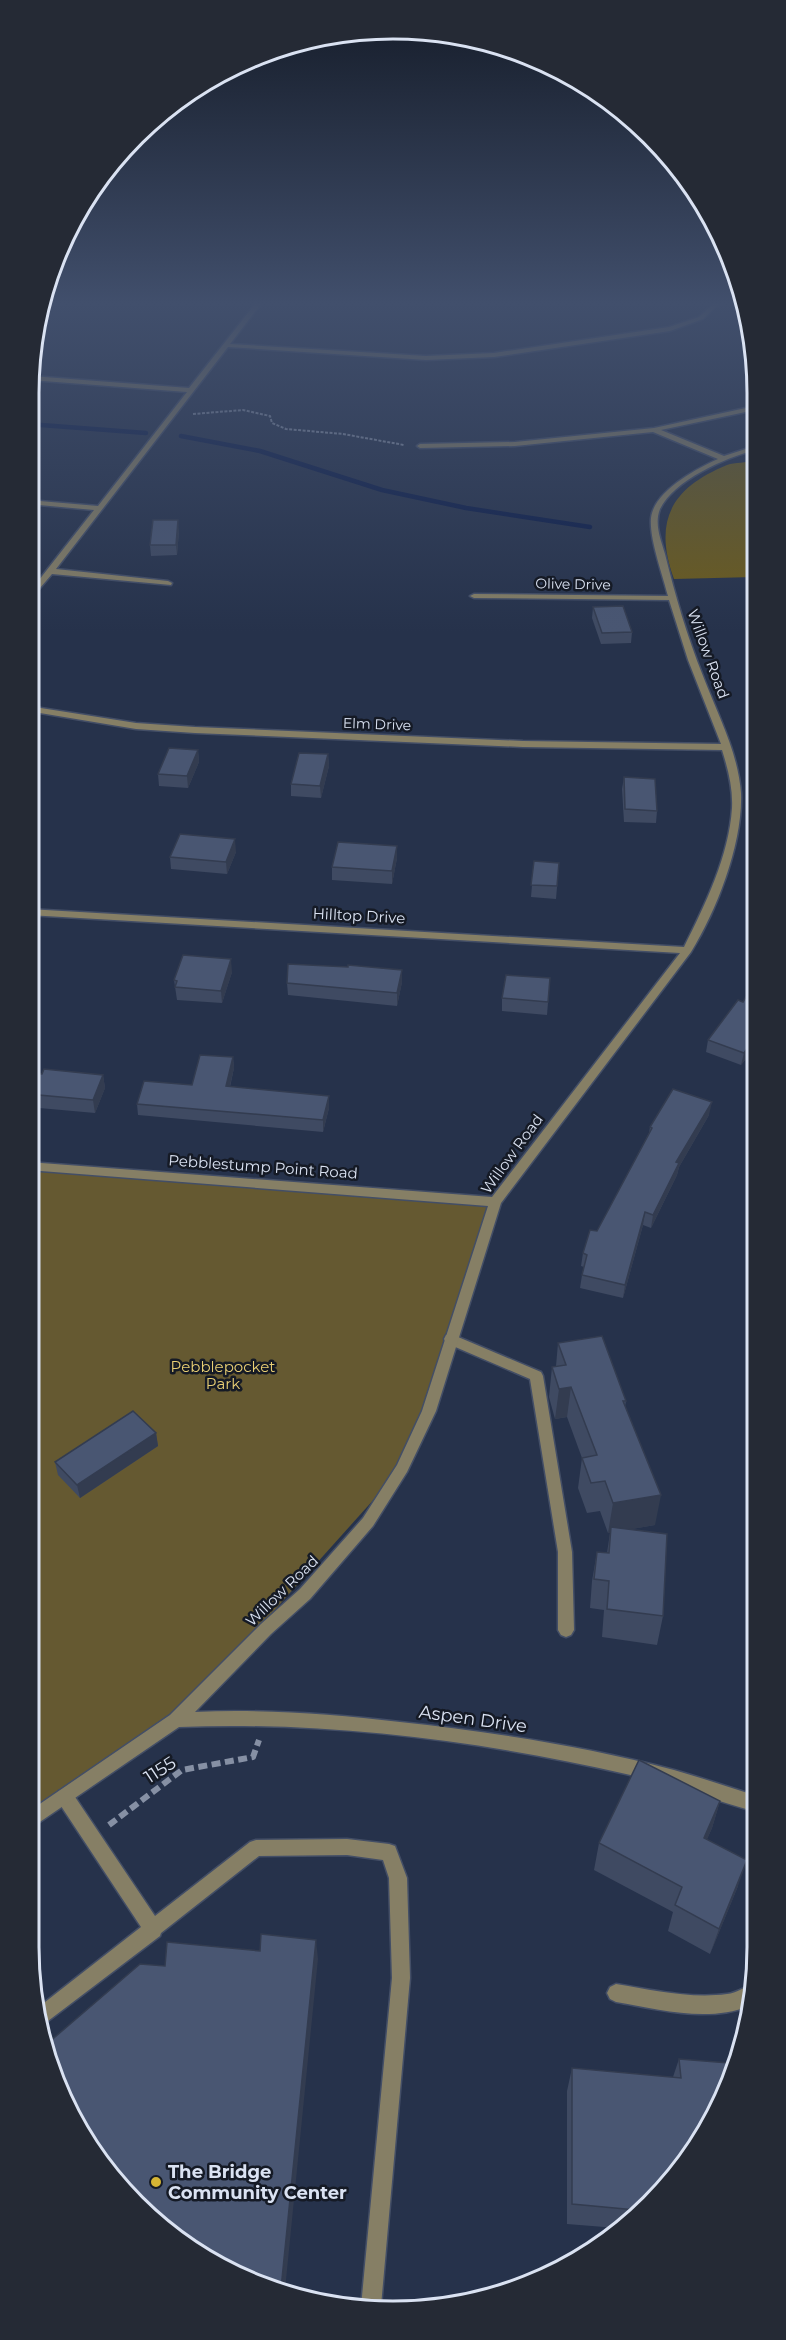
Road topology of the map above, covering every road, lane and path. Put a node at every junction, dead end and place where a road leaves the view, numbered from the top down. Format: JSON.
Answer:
{"nodes":[{"id":1,"x":174,"y":413,"type":"edge"},
{"id":2,"x":207,"y":413,"type":"edge"},
{"id":3,"x":266,"y":413,"type":"edge"},
{"id":4,"x":730,"y":413,"type":"edge"},
{"id":5,"x":191,"y":414,"type":"dead end"},
{"id":6,"x":654,"y":430,"type":"junction"},
{"id":7,"x":420,"y":446,"type":"joint"},
{"id":8,"x":747,"y":451,"type":"edge"},
{"id":9,"x":725,"y":459,"type":"junction"},
{"id":10,"x":39,"y":503,"type":"edge"},
{"id":11,"x":98,"y":508,"type":"junction"},
{"id":12,"x":50,"y":571,"type":"junction"},
{"id":13,"x":168,"y":583,"type":"dead end"},
{"id":14,"x":39,"y":586,"type":"edge"},
{"id":15,"x":474,"y":596,"type":"dead end"},
{"id":16,"x":672,"y":598,"type":"junction"},
{"id":17,"x":39,"y":710,"type":"edge"},
{"id":18,"x":725,"y":747,"type":"junction"},
{"id":19,"x":39,"y":913,"type":"edge"},
{"id":20,"x":687,"y":950,"type":"junction"},
{"id":21,"x":39,"y":1167,"type":"edge"},
{"id":22,"x":495,"y":1202,"type":"junction"},
{"id":23,"x":452,"y":1339,"type":"junction"},
{"id":24,"x":566,"y":1630,"type":"dead end"},
{"id":25,"x":176,"y":1720,"type":"junction"},
{"id":26,"x":266,"y":1720,"type":"junction"},
{"id":27,"x":65,"y":1797,"type":"junction"},
{"id":28,"x":747,"y":1801,"type":"edge"},
{"id":29,"x":39,"y":1815,"type":"edge"},
{"id":30,"x":92,"y":1837,"type":"junction"},
{"id":31,"x":154,"y":1929,"type":"junction"},
{"id":32,"x":616,"y":1993,"type":"dead end"},
{"id":33,"x":743,"y":1998,"type":"edge"},
{"id":34,"x":46,"y":2013,"type":"edge"},
{"id":35,"x":372,"y":2300,"type":"edge"}],
"edges":[{"from":1,"to":11,"type":"street"},
{"from":2,"to":5,"type":"path"},
{"from":3,"to":7,"type":"path"},
{"from":4,"to":6,"type":"street"},
{"from":6,"to":7,"type":"street"},
{"from":6,"to":9,"type":"street"},
{"from":8,"to":9,"type":"street","name":"Willow Road"},
{"from":9,"to":16,"type":"street","name":"Willow Road"},
{"from":10,"to":11,"type":"street"},
{"from":11,"to":12,"type":"street"},
{"from":12,"to":13,"type":"street"},
{"from":12,"to":14,"type":"street"},
{"from":15,"to":16,"type":"street","name":"Olive Drive"},
{"from":16,"to":18,"type":"street","name":"Willow Road"},
{"from":17,"to":18,"type":"street","name":"Elm Drive"},
{"from":18,"to":20,"type":"street","name":"Willow Road"},
{"from":19,"to":20,"type":"street","name":"Hilltop Drive"},
{"from":20,"to":22,"type":"street","name":"Willow Road"},
{"from":21,"to":22,"type":"street","name":"Pebblestump Point Road"},
{"from":22,"to":23,"type":"street","name":"Willow Road"},
{"from":23,"to":24,"type":"street"},
{"from":23,"to":25,"type":"street","name":"Willow Road"},
{"from":25,"to":26,"type":"street","name":"Aspen Drive"},
{"from":25,"to":27,"type":"street","name":"Willow Road"},
{"from":26,"to":28,"type":"street","name":"Aspen Drive"},
{"from":26,"to":30,"type":"path","name":"1155"},
{"from":27,"to":29,"type":"street","name":"Willow Road"},
{"from":27,"to":30,"type":"street"},
{"from":30,"to":31,"type":"street"},
{"from":31,"to":34,"type":"street"},
{"from":31,"to":35,"type":"street"},
{"from":32,"to":33,"type":"street"}]}
